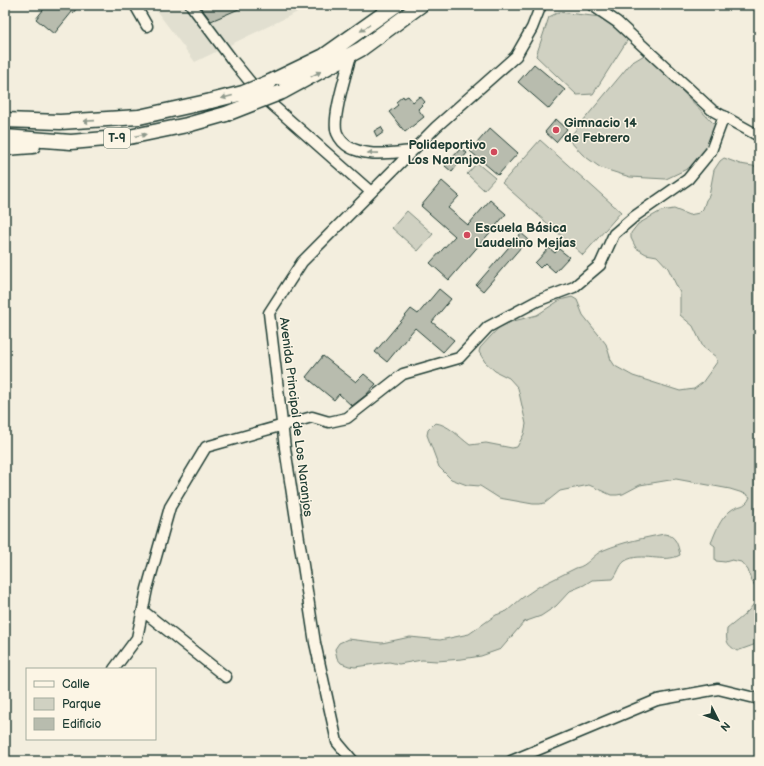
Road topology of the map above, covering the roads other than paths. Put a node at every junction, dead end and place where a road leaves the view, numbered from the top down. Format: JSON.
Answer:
{"nodes":[{"id":1,"x":135,"y":5,"type":"edge"},
{"id":2,"x":191,"y":5,"type":"edge"},
{"id":3,"x":396,"y":5,"type":"edge"},
{"id":4,"x":421,"y":5,"type":"edge"},
{"id":5,"x":540,"y":5,"type":"edge"},
{"id":6,"x":592,"y":5,"type":"edge"},
{"id":7,"x":147,"y":26,"type":"dead end"},
{"id":8,"x":351,"y":55,"type":"junction"},
{"id":9,"x":724,"y":116,"type":"junction"},
{"id":10,"x":5,"y":120,"type":"edge"},
{"id":11,"x":759,"y":136,"type":"edge"},
{"id":12,"x":5,"y":137,"type":"edge"},
{"id":13,"x":71,"y":142,"type":"junction"},
{"id":14,"x":5,"y":148,"type":"edge"},
{"id":15,"x":412,"y":151,"type":"junction"},
{"id":16,"x":371,"y":192,"type":"junction"},
{"id":17,"x":283,"y":425,"type":"junction"},
{"id":18,"x":143,"y":611,"type":"junction"},
{"id":19,"x":115,"y":668,"type":"edge"},
{"id":20,"x":226,"y":677,"type":"dead end"},
{"id":21,"x":759,"y":699,"type":"edge"},
{"id":22,"x":353,"y":761,"type":"edge"},
{"id":23,"x":511,"y":761,"type":"edge"}],
"edges":[{"from":1,"to":7,"type":"street"},
{"from":2,"to":16,"type":"street"},
{"from":3,"to":10,"type":"highway","number":"T-9","one_way":true,"bridge":true},
{"from":4,"to":8,"type":"highway","number":"T-9"},
{"from":5,"to":15,"type":"street","name":"Avenida Principal de Los Naranjos"},
{"from":6,"to":9,"type":"street"},
{"from":13,"to":8,"type":"highway","number":"T-9","one_way":true,"bridge":true},
{"from":15,"to":8,"type":"street","one_way":true},
{"from":9,"to":11,"type":"street"},
{"from":9,"to":17,"type":"street"},
{"from":12,"to":13,"type":"highway","number":"T-9"},
{"from":13,"to":14,"type":"highway"},
{"from":15,"to":16,"type":"street","name":"Avenida Principal de Los Naranjos"},
{"from":16,"to":17,"type":"street","name":"Avenida Principal de Los Naranjos"},
{"from":17,"to":18,"type":"street"},
{"from":17,"to":22,"type":"street","name":"Avenida Principal de Los Naranjos"},
{"from":18,"to":19,"type":"street"},
{"from":18,"to":20,"type":"street"},
{"from":21,"to":23,"type":"street"}]}
